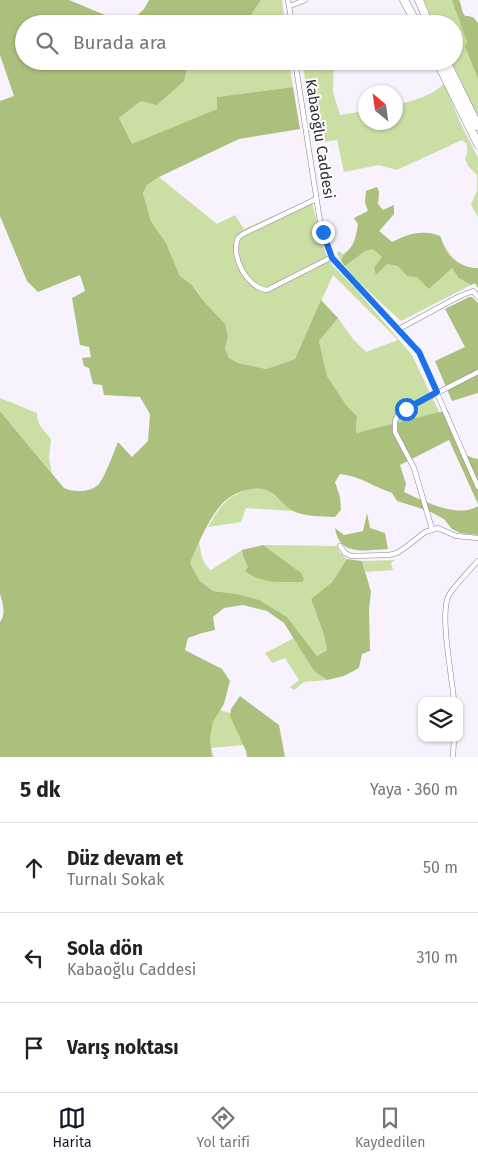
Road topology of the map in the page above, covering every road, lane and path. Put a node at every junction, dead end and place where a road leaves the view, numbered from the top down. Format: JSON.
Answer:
{"nodes":[{"id":1,"x":288,"y":0,"type":"edge"},
{"id":2,"x":305,"y":0,"type":"edge"},
{"id":3,"x":404,"y":0,"type":"edge"},
{"id":4,"x":419,"y":0,"type":"edge"},
{"id":5,"x":290,"y":6,"type":"junction"},
{"id":6,"x":291,"y":15,"type":"edge"},
{"id":7,"x":412,"y":15,"type":"edge"},
{"id":8,"x":425,"y":15,"type":"edge"},
{"id":9,"x":296,"y":70,"type":"edge"},
{"id":10,"x":441,"y":70,"type":"edge"},
{"id":11,"x":450,"y":70,"type":"edge"},
{"id":12,"x":467,"y":122,"type":"junction"},
{"id":13,"x":478,"y":126,"type":"edge"},
{"id":14,"x":478,"y":144,"type":"edge"},
{"id":15,"x":478,"y":149,"type":"edge"},
{"id":16,"x":316,"y":199,"type":"junction"},
{"id":17,"x":332,"y":258,"type":"junction"},
{"id":18,"x":478,"y":297,"type":"edge"},
{"id":19,"x":398,"y":329,"type":"junction"},
{"id":20,"x":478,"y":372,"type":"edge"},
{"id":21,"x":437,"y":392,"type":"junction"},
{"id":22,"x":478,"y":486,"type":"edge"},
{"id":23,"x":432,"y":529,"type":"junction"},
{"id":24,"x":478,"y":538,"type":"edge"},
{"id":25,"x":340,"y":546,"type":"dead end"},
{"id":26,"x":478,"y":562,"type":"edge"},
{"id":27,"x":454,"y":697,"type":"edge"},
{"id":28,"x":454,"y":742,"type":"edge"},
{"id":29,"x":453,"y":757,"type":"edge"}],
"edges":[{"from":1,"to":5,"type":"street"},
{"from":2,"to":5,"type":"street"},
{"from":3,"to":7,"type":"highway"},
{"from":4,"to":8,"type":"highway"},
{"from":5,"to":6,"type":"street"},
{"from":9,"to":16,"type":"street","name":"Kabaoğlu Caddesi"},
{"from":10,"to":12,"type":"highway"},
{"from":11,"to":13,"type":"highway"},
{"from":12,"to":14,"type":"highway"},
{"from":12,"to":15,"type":"highway"},
{"from":16,"to":17,"type":"street","name":"Kabaoğlu Caddesi"},
{"from":16,"to":17,"type":"street"},
{"from":17,"to":19,"type":"street","name":"Kabaoğlu Caddesi"},
{"from":18,"to":19,"type":"street"},
{"from":19,"to":21,"type":"street","name":"Kabaoğlu Caddesi"},
{"from":20,"to":21,"type":"street"},
{"from":21,"to":22,"type":"street","name":"Kabaoğlu Caddesi"},
{"from":21,"to":23,"type":"street"},
{"from":23,"to":24,"type":"street"},
{"from":23,"to":25,"type":"street"},
{"from":26,"to":27,"type":"street"},
{"from":28,"to":29,"type":"street"}]}
